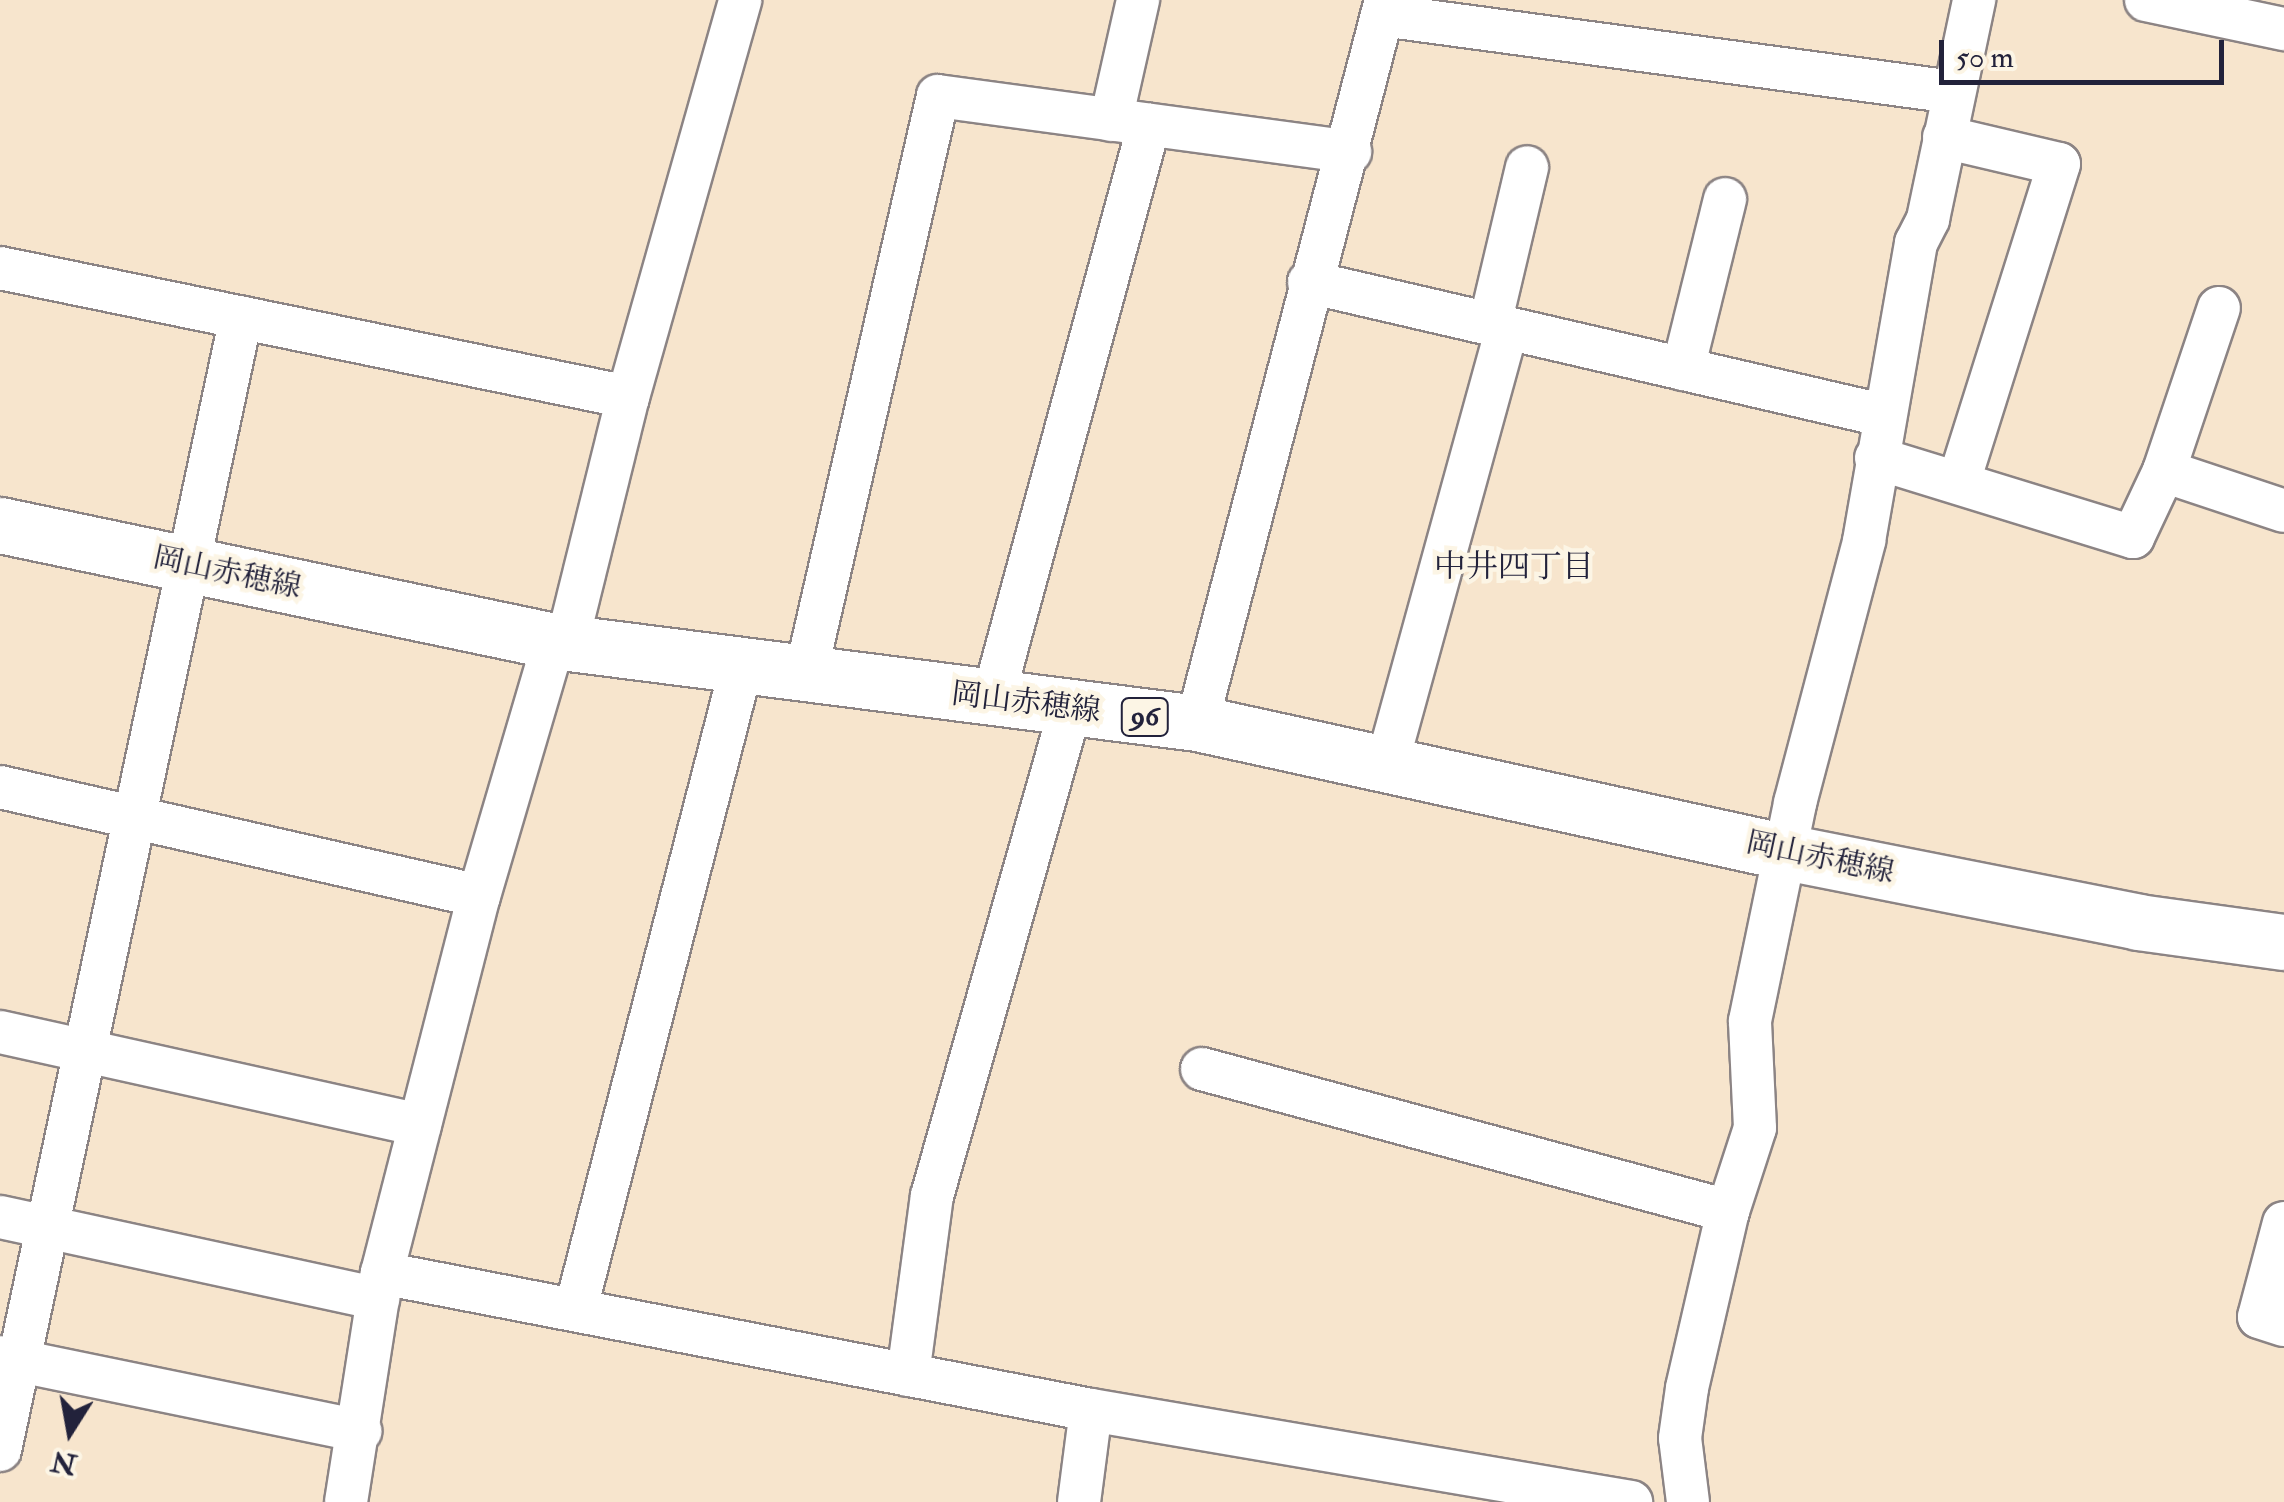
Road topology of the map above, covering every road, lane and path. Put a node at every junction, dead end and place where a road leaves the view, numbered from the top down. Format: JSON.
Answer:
{"nodes":[{"id":1,"x":740,"y":0,"type":"edge"},
{"id":2,"x":1138,"y":0,"type":"edge"},
{"id":3,"x":1974,"y":0,"type":"edge"},
{"id":4,"x":2146,"y":0,"type":"edge"},
{"id":5,"x":1384,"y":8,"type":"edge"},
{"id":6,"x":2284,"y":29,"type":"edge"},
{"id":7,"x":1953,"y":92,"type":"junction"},
{"id":8,"x":1130,"y":122,"type":"junction"},
{"id":9,"x":1944,"y":138,"type":"junction"},
{"id":10,"x":1350,"y":152,"type":"junction"},
{"id":11,"x":1527,"y":167,"type":"dead end"},
{"id":12,"x":1725,"y":199,"type":"dead end"},
{"id":13,"x":0,"y":268,"type":"edge"},
{"id":14,"x":1308,"y":282,"type":"junction"},
{"id":15,"x":2219,"y":308,"type":"dead end"},
{"id":16,"x":241,"y":317,"type":"junction"},
{"id":17,"x":1498,"y":326,"type":"junction"},
{"id":18,"x":1683,"y":369,"type":"junction"},
{"id":19,"x":628,"y":398,"type":"junction"},
{"id":20,"x":1882,"y":415,"type":"junction"},
{"id":21,"x":1876,"y":458,"type":"junction"},
{"id":22,"x":2164,"y":471,"type":"junction"},
{"id":23,"x":1960,"y":482,"type":"junction"},
{"id":24,"x":2284,"y":511,"type":"edge"},
{"id":25,"x":0,"y":525,"type":"edge"},
{"id":26,"x":188,"y":565,"type":"junction"},
{"id":27,"x":560,"y":642,"type":"junction"},
{"id":28,"x":741,"y":668,"type":"junction"},
{"id":29,"x":805,"y":677,"type":"junction"},
{"id":30,"x":993,"y":698,"type":"junction"},
{"id":31,"x":1070,"y":710,"type":"junction"},
{"id":32,"x":1197,"y":722,"type":"junction"},
{"id":33,"x":1387,"y":764,"type":"junction"},
{"id":34,"x":0,"y":788,"type":"edge"},
{"id":35,"x":135,"y":816,"type":"junction"},
{"id":36,"x":1786,"y":852,"type":"junction"},
{"id":37,"x":479,"y":896,"type":"junction"},
{"id":38,"x":2284,"y":942,"type":"edge"},
{"id":39,"x":0,"y":1032,"type":"edge"},
{"id":40,"x":84,"y":1049,"type":"junction"},
{"id":41,"x":1202,"y":1069,"type":"dead end"},
{"id":42,"x":420,"y":1125,"type":"junction"},
{"id":43,"x":1728,"y":1211,"type":"junction"},
{"id":44,"x":0,"y":1216,"type":"edge"},
{"id":45,"x":2284,"y":1223,"type":"edge"},
{"id":46,"x":46,"y":1226,"type":"junction"},
{"id":47,"x":380,"y":1286,"type":"junction"},
{"id":48,"x":576,"y":1308,"type":"junction"},
{"id":49,"x":2284,"y":1324,"type":"edge"},
{"id":50,"x":9,"y":1359,"type":"edge"},
{"id":51,"x":908,"y":1376,"type":"junction"},
{"id":52,"x":1091,"y":1410,"type":"junction"},
{"id":53,"x":360,"y":1431,"type":"junction"},
{"id":54,"x":0,"y":1450,"type":"edge"},
{"id":55,"x":1477,"y":1489,"type":"edge"},
{"id":56,"x":346,"y":1502,"type":"edge"},
{"id":57,"x":1078,"y":1502,"type":"edge"},
{"id":58,"x":1630,"y":1502,"type":"edge"},
{"id":59,"x":1688,"y":1502,"type":"edge"}],
"edges":[{"from":1,"to":19,"type":"street"},
{"from":2,"to":8,"type":"street"},
{"from":3,"to":7,"type":"street"},
{"from":4,"to":6,"type":"street"},
{"from":5,"to":7,"type":"street"},
{"from":5,"to":10,"type":"street"},
{"from":7,"to":9,"type":"street"},
{"from":8,"to":10,"type":"street"},
{"from":8,"to":29,"type":"street"},
{"from":8,"to":30,"type":"street"},
{"from":9,"to":20,"type":"street"},
{"from":9,"to":23,"type":"street"},
{"from":10,"to":14,"type":"street"},
{"from":11,"to":17,"type":"street"},
{"from":12,"to":18,"type":"street"},
{"from":13,"to":16,"type":"street"},
{"from":14,"to":17,"type":"street"},
{"from":14,"to":32,"type":"street"},
{"from":15,"to":22,"type":"street"},
{"from":16,"to":19,"type":"street"},
{"from":16,"to":26,"type":"street"},
{"from":17,"to":18,"type":"street"},
{"from":17,"to":33,"type":"street"},
{"from":18,"to":20,"type":"street"},
{"from":19,"to":27,"type":"street"},
{"from":20,"to":21,"type":"street"},
{"from":21,"to":23,"type":"street"},
{"from":21,"to":36,"type":"street"},
{"from":22,"to":23,"type":"street"},
{"from":22,"to":24,"type":"street"},
{"from":25,"to":26,"type":"main road","name":"岡山赤穂線","number":"96"},
{"from":26,"to":27,"type":"main road","name":"岡山赤穂線","number":"96"},
{"from":26,"to":35,"type":"street"},
{"from":27,"to":28,"type":"main road","name":"岡山赤穂線","number":"96"},
{"from":27,"to":37,"type":"street"},
{"from":28,"to":29,"type":"main road","name":"岡山赤穂線","number":"96"},
{"from":28,"to":48,"type":"street"},
{"from":29,"to":30,"type":"main road","name":"岡山赤穂線","number":"96"},
{"from":30,"to":31,"type":"main road","name":"岡山赤穂線","number":"96"},
{"from":31,"to":32,"type":"main road","name":"岡山赤穂線","number":"96"},
{"from":31,"to":51,"type":"street"},
{"from":32,"to":33,"type":"main road","name":"岡山赤穂線","number":"96"},
{"from":33,"to":36,"type":"main road","name":"岡山赤穂線","number":"96"},
{"from":34,"to":35,"type":"street"},
{"from":35,"to":37,"type":"street"},
{"from":35,"to":40,"type":"street"},
{"from":36,"to":38,"type":"main road","name":"岡山赤穂線","number":"96"},
{"from":36,"to":43,"type":"street"},
{"from":37,"to":42,"type":"street"},
{"from":39,"to":40,"type":"street"},
{"from":40,"to":42,"type":"street"},
{"from":40,"to":46,"type":"street"},
{"from":41,"to":43,"type":"street"},
{"from":42,"to":47,"type":"street"},
{"from":43,"to":59,"type":"street"},
{"from":44,"to":46,"type":"street"},
{"from":45,"to":49,"type":"street"},
{"from":46,"to":47,"type":"street"},
{"from":46,"to":50,"type":"street"},
{"from":47,"to":48,"type":"street"},
{"from":47,"to":53,"type":"street"},
{"from":48,"to":51,"type":"street"},
{"from":50,"to":53,"type":"street"},
{"from":50,"to":54,"type":"street"},
{"from":51,"to":52,"type":"street"},
{"from":52,"to":55,"type":"street"},
{"from":52,"to":57,"type":"street"},
{"from":53,"to":56,"type":"street"},
{"from":55,"to":58,"type":"street"}]}
